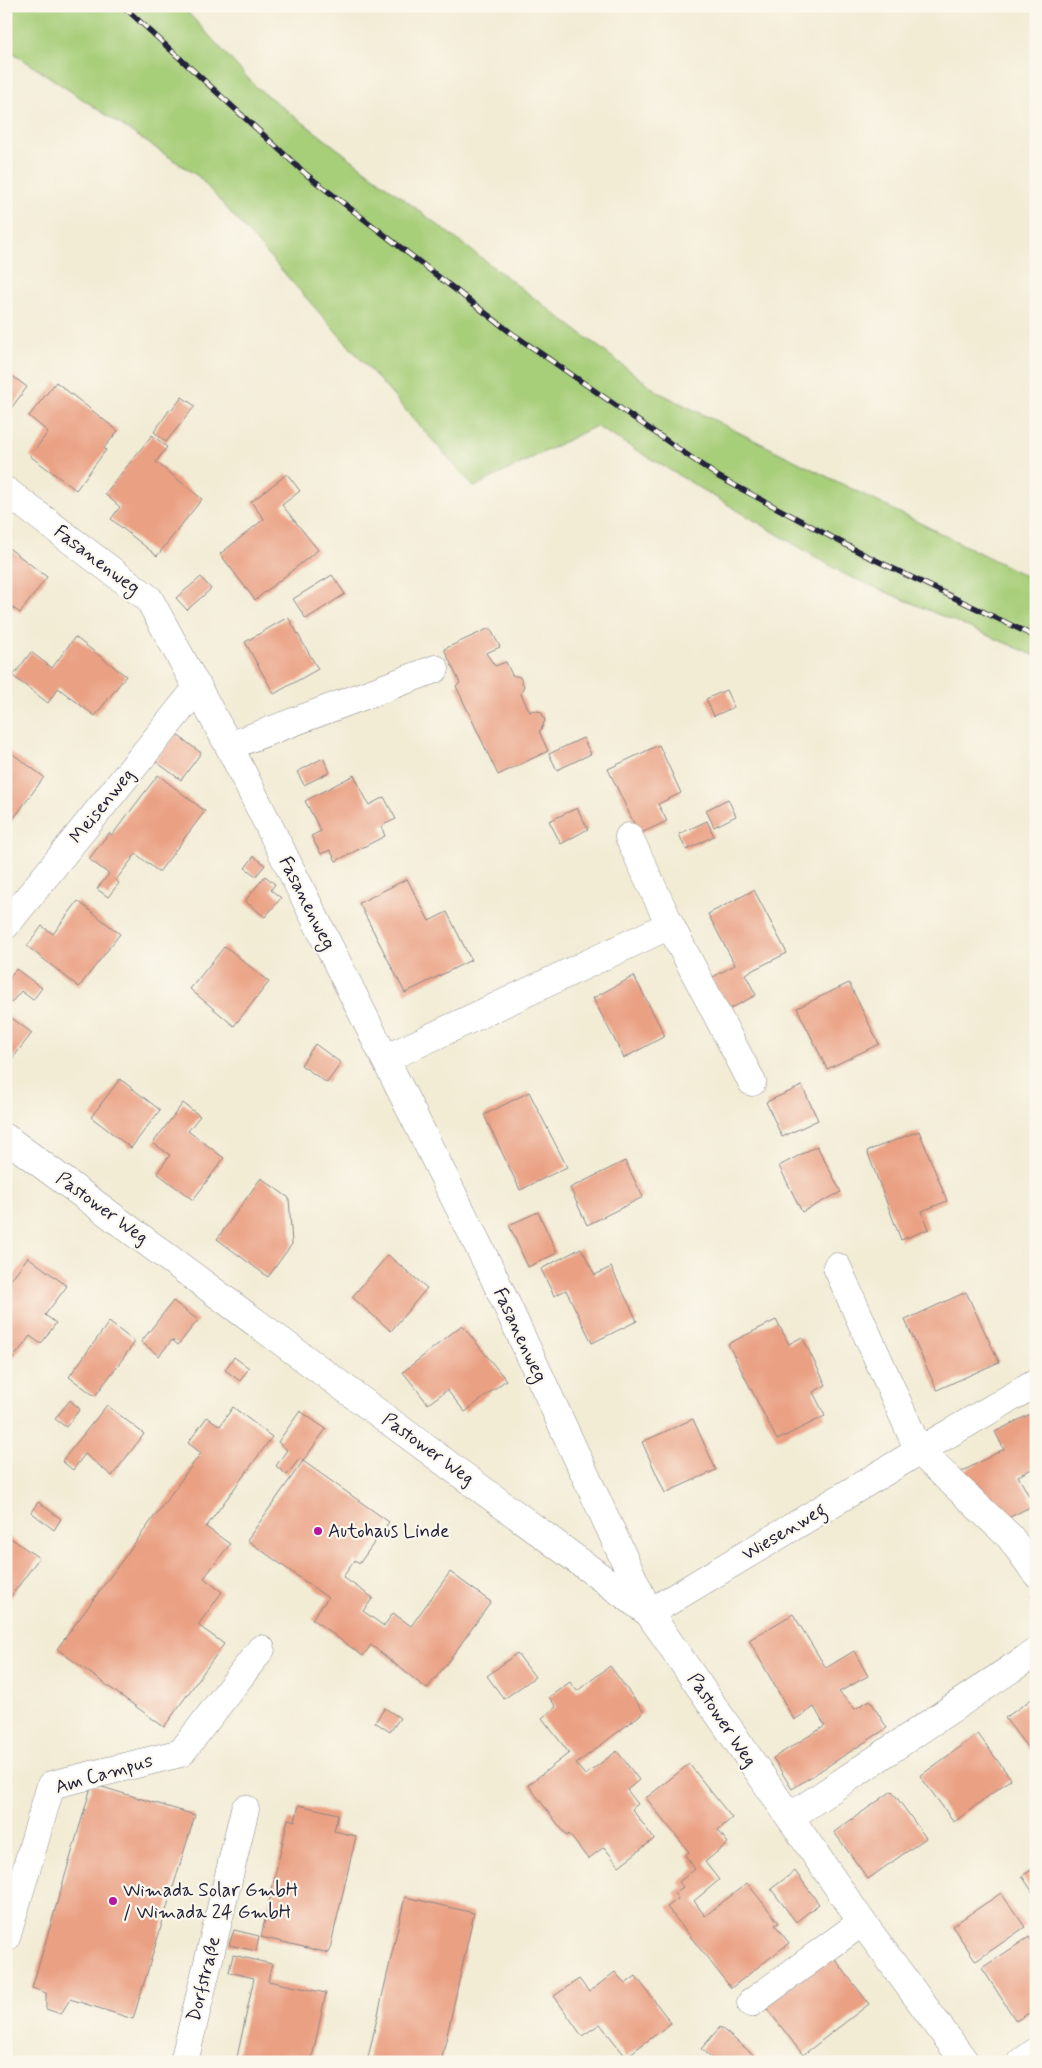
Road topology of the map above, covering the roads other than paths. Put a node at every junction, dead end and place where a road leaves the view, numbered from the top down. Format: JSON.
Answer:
{"nodes":[{"id":1,"x":6,"y":491,"type":"edge"},
{"id":2,"x":434,"y":669,"type":"dead end"},
{"id":3,"x":198,"y":687,"type":"junction"},
{"id":4,"x":229,"y":746,"type":"junction"},
{"id":5,"x":629,"y":837,"type":"dead end"},
{"id":6,"x":6,"y":925,"type":"edge"},
{"id":7,"x":670,"y":925,"type":"junction"},
{"id":8,"x":385,"y":1059,"type":"junction"},
{"id":9,"x":752,"y":1082,"type":"dead end"},
{"id":10,"x":6,"y":1138,"type":"edge"},
{"id":11,"x":837,"y":1266,"type":"dead end"},
{"id":12,"x":1036,"y":1383,"type":"edge"},
{"id":13,"x":919,"y":1451,"type":"junction"},
{"id":14,"x":1036,"y":1573,"type":"edge"},
{"id":15,"x":650,"y":1613,"type":"junction"},
{"id":16,"x":262,"y":1649,"type":"dead end"},
{"id":17,"x":1036,"y":1652,"type":"edge"},
{"id":18,"x":245,"y":1809,"type":"dead end"},
{"id":19,"x":790,"y":1817,"type":"junction"},
{"id":20,"x":862,"y":1922,"type":"junction"},
{"id":21,"x":6,"y":1938,"type":"edge"},
{"id":22,"x":751,"y":2003,"type":"dead end"},
{"id":23,"x":1036,"y":2052,"type":"edge"},
{"id":24,"x":184,"y":2062,"type":"edge"},
{"id":25,"x":965,"y":2062,"type":"edge"},
{"id":26,"x":1022,"y":2062,"type":"edge"}],
"edges":[{"from":1,"to":3,"type":"street","name":"Fasanenweg"},
{"from":2,"to":4,"type":"street"},
{"from":3,"to":4,"type":"street","name":"Fasanenweg"},
{"from":3,"to":6,"type":"street","name":"Meisenweg"},
{"from":4,"to":8,"type":"street","name":"Fasanenweg"},
{"from":5,"to":7,"type":"street"},
{"from":7,"to":8,"type":"street"},
{"from":7,"to":9,"type":"street"},
{"from":8,"to":15,"type":"street","name":"Fasanenweg"},
{"from":10,"to":15,"type":"street","name":"Pastower Weg"},
{"from":11,"to":13,"type":"street"},
{"from":12,"to":13,"type":"street","name":"Wiesenweg"},
{"from":13,"to":14,"type":"street"},
{"from":13,"to":15,"type":"street","name":"Wiesenweg"},
{"from":15,"to":19,"type":"street","name":"Pastower Weg"},
{"from":16,"to":21,"type":"street","name":"Am Campus"},
{"from":17,"to":19,"type":"street"},
{"from":18,"to":24,"type":"street","name":"Dorfstraße"},
{"from":19,"to":20,"type":"street","name":"Pastower Weg"},
{"from":20,"to":22,"type":"street"},
{"from":20,"to":25,"type":"street","name":"Pastower Weg"},
{"from":23,"to":26,"type":"street"}]}
